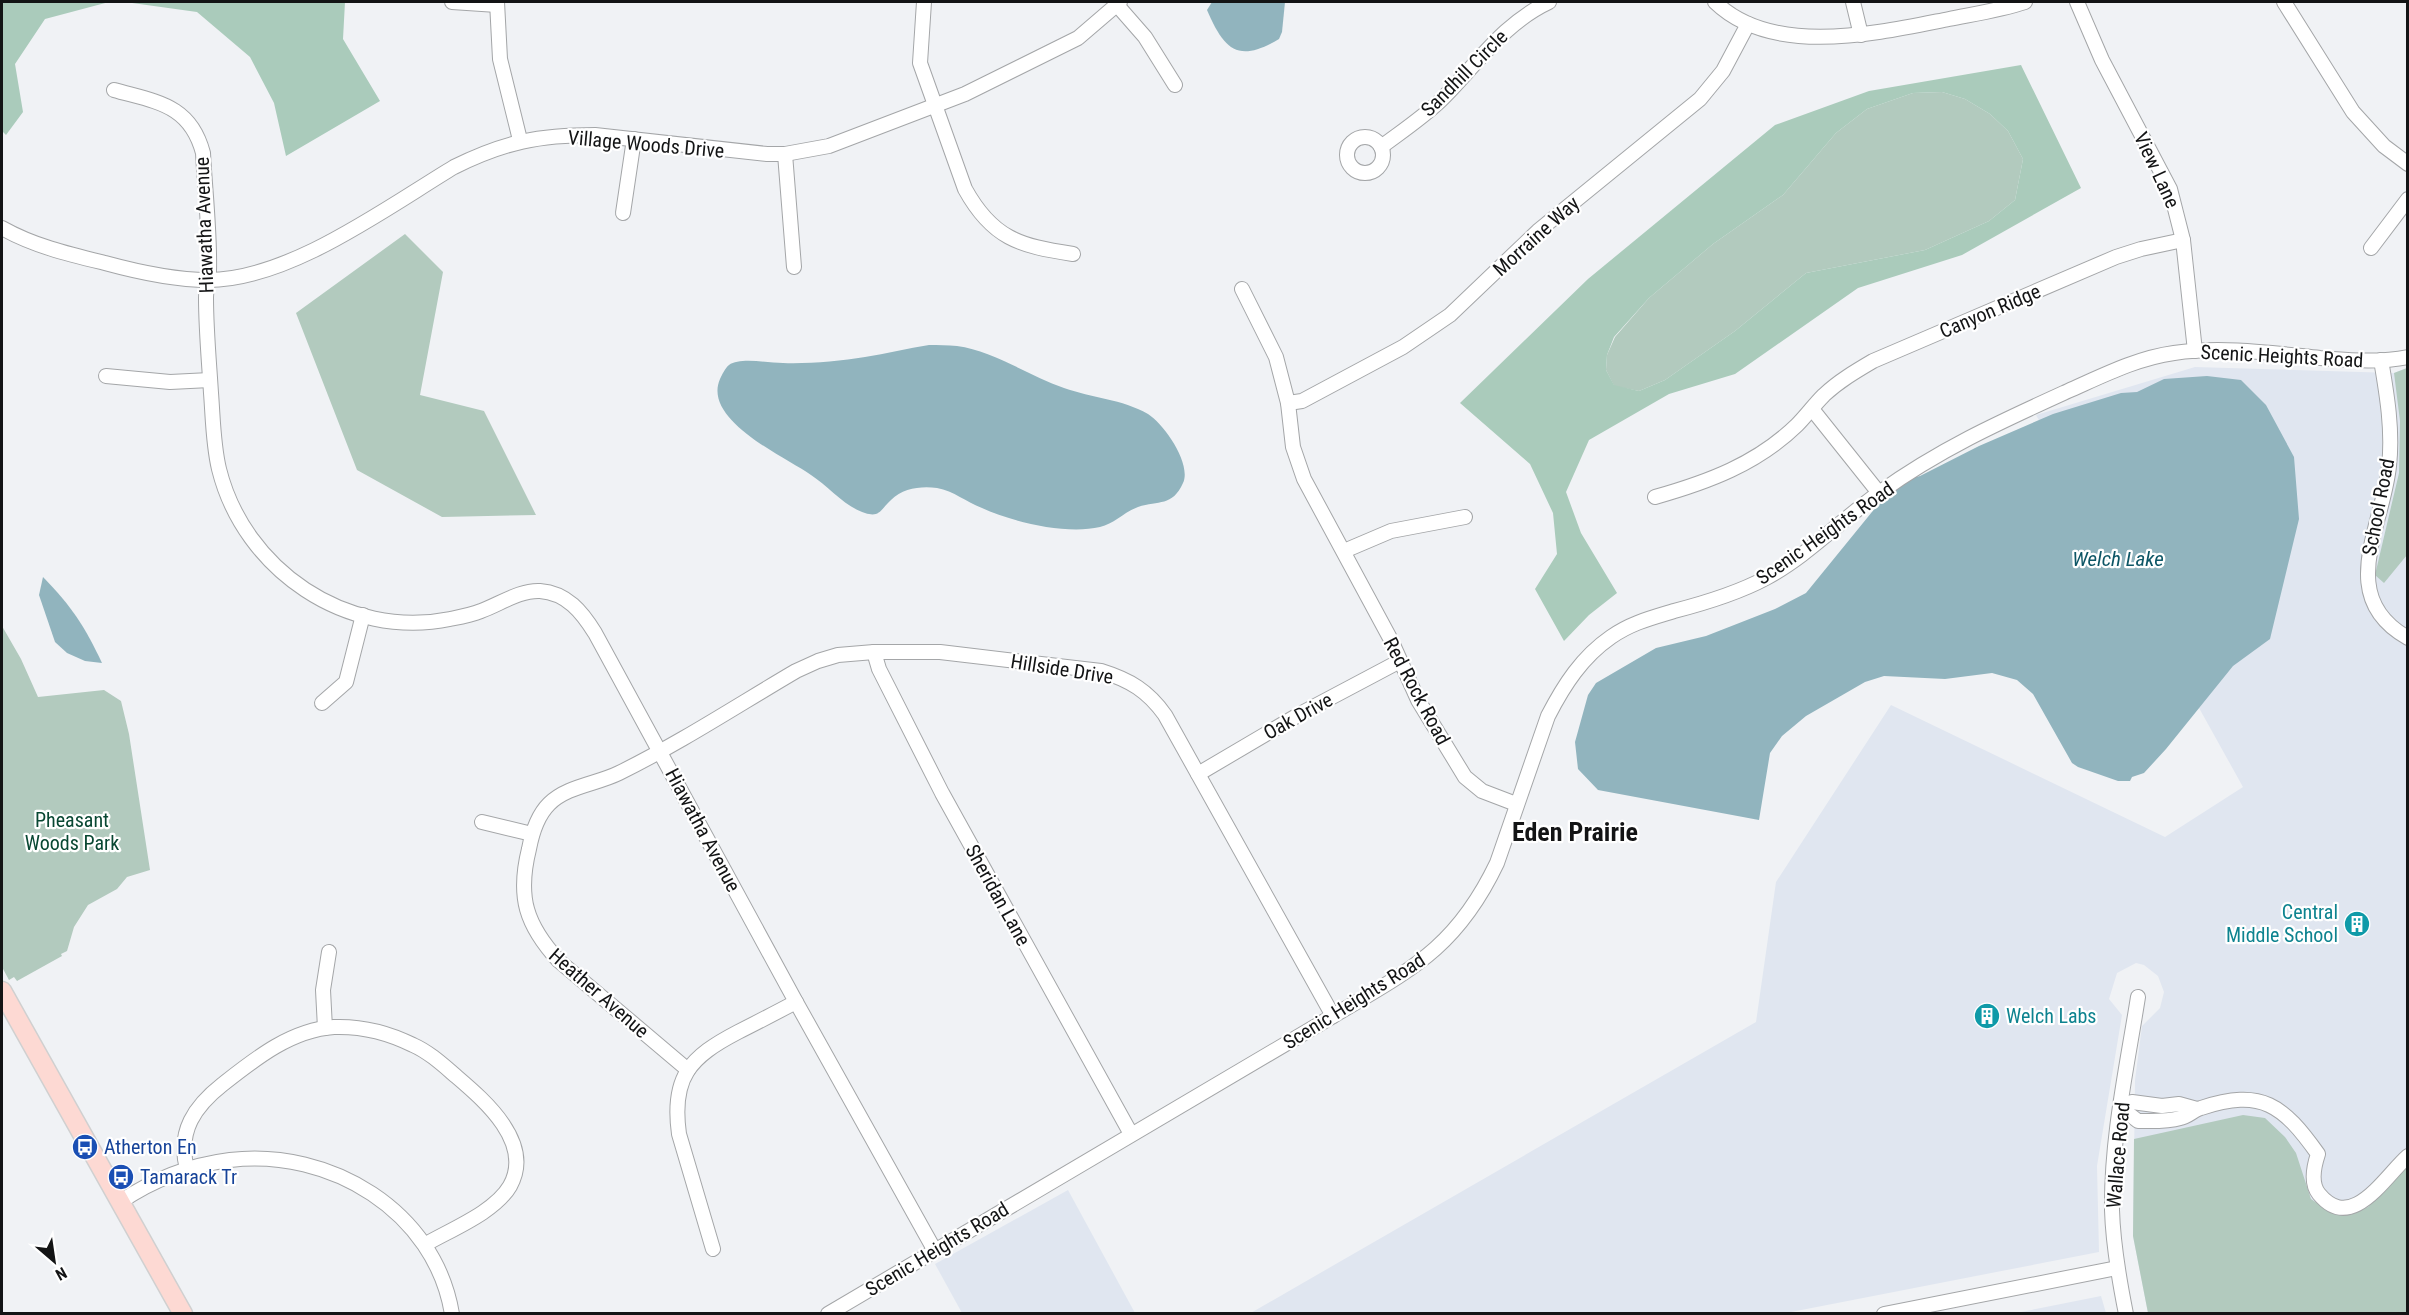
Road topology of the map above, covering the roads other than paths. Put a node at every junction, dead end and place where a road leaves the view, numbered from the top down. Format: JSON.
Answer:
{"nodes":[{"id":1,"x":452,"y":2,"type":"edge"},
{"id":2,"x":924,"y":2,"type":"edge"},
{"id":3,"x":1549,"y":2,"type":"edge"},
{"id":4,"x":1715,"y":2,"type":"edge"},
{"id":5,"x":1853,"y":2,"type":"edge"},
{"id":6,"x":2025,"y":2,"type":"edge"},
{"id":7,"x":2077,"y":2,"type":"edge"},
{"id":8,"x":2284,"y":2,"type":"edge"},
{"id":9,"x":497,"y":3,"type":"edge"},
{"id":10,"x":1118,"y":3,"type":"edge"},
{"id":11,"x":1748,"y":24,"type":"junction"},
{"id":12,"x":1861,"y":35,"type":"junction"},
{"id":13,"x":1175,"y":85,"type":"dead end"},
{"id":14,"x":114,"y":90,"type":"dead end"},
{"id":15,"x":936,"y":106,"type":"junction"},
{"id":16,"x":634,"y":139,"type":"junction"},
{"id":17,"x":520,"y":140,"type":"junction"},
{"id":18,"x":1381,"y":147,"type":"dead end"},
{"id":19,"x":785,"y":154,"type":"junction"},
{"id":20,"x":2408,"y":164,"type":"edge"},
{"id":21,"x":2408,"y":199,"type":"edge"},
{"id":22,"x":623,"y":213,"type":"dead end"},
{"id":23,"x":2,"y":228,"type":"edge"},
{"id":24,"x":2183,"y":240,"type":"junction"},
{"id":25,"x":2371,"y":248,"type":"dead end"},
{"id":26,"x":1073,"y":254,"type":"dead end"},
{"id":27,"x":794,"y":267,"type":"dead end"},
{"id":28,"x":209,"y":280,"type":"junction"},
{"id":29,"x":1242,"y":289,"type":"dead end"},
{"id":30,"x":2195,"y":351,"type":"junction"},
{"id":31,"x":2408,"y":357,"type":"edge"},
{"id":32,"x":2381,"y":360,"type":"junction"},
{"id":33,"x":106,"y":376,"type":"dead end"},
{"id":34,"x":210,"y":380,"type":"junction"},
{"id":35,"x":1288,"y":404,"type":"junction"},
{"id":36,"x":1812,"y":409,"type":"junction"},
{"id":37,"x":1879,"y":493,"type":"junction"},
{"id":38,"x":1655,"y":497,"type":"dead end"},
{"id":39,"x":1466,"y":517,"type":"dead end"},
{"id":40,"x":1344,"y":551,"type":"junction"},
{"id":41,"x":363,"y":615,"type":"junction"},
{"id":42,"x":2408,"y":638,"type":"edge"},
{"id":43,"x":874,"y":652,"type":"junction"},
{"id":44,"x":1400,"y":661,"type":"junction"},
{"id":45,"x":322,"y":703,"type":"dead end"},
{"id":46,"x":661,"y":751,"type":"junction"},
{"id":47,"x":1198,"y":774,"type":"junction"},
{"id":48,"x":1516,"y":804,"type":"junction"},
{"id":49,"x":482,"y":822,"type":"dead end"},
{"id":50,"x":532,"y":834,"type":"junction"},
{"id":51,"x":329,"y":952,"type":"dead end"},
{"id":52,"x":2138,"y":997,"type":"dead end"},
{"id":53,"x":4,"y":1000,"type":"edge"},
{"id":54,"x":796,"y":1002,"type":"junction"},
{"id":55,"x":1333,"y":1016,"type":"junction"},
{"id":56,"x":325,"y":1028,"type":"junction"},
{"id":57,"x":688,"y":1070,"type":"junction"},
{"id":58,"x":2121,"y":1108,"type":"junction"},
{"id":59,"x":1131,"y":1134,"type":"junction"},
{"id":60,"x":2408,"y":1156,"type":"edge"},
{"id":61,"x":187,"y":1169,"type":"junction"},
{"id":62,"x":120,"y":1202,"type":"junction"},
{"id":63,"x":426,"y":1244,"type":"junction"},
{"id":64,"x":712,"y":1249,"type":"dead end"},
{"id":65,"x":935,"y":1251,"type":"junction"},
{"id":66,"x":2117,"y":1268,"type":"junction"},
{"id":67,"x":183,"y":1314,"type":"edge"},
{"id":68,"x":452,"y":1314,"type":"edge"},
{"id":69,"x":828,"y":1314,"type":"edge"},
{"id":70,"x":1884,"y":1314,"type":"edge"},
{"id":71,"x":2126,"y":1314,"type":"edge"}],
"edges":[{"from":1,"to":9,"type":"street"},
{"from":2,"to":15,"type":"street"},
{"from":3,"to":18,"type":"street","name":"Sandhill Circle"},
{"from":4,"to":11,"type":"street"},
{"from":5,"to":12,"type":"street"},
{"from":6,"to":12,"type":"street"},
{"from":7,"to":24,"type":"street","name":"View Lane"},
{"from":8,"to":20,"type":"street"},
{"from":9,"to":17,"type":"street"},
{"from":10,"to":13,"type":"street","name":"Village Woods Drive"},
{"from":10,"to":15,"type":"street","name":"Village Woods Drive"},
{"from":11,"to":12,"type":"street"},
{"from":11,"to":35,"type":"street","name":"Morraine Way"},
{"from":14,"to":28,"type":"street","name":"Hiawatha Avenue"},
{"from":15,"to":19,"type":"street","name":"Village Woods Drive"},
{"from":15,"to":26,"type":"street"},
{"from":16,"to":17,"type":"street","name":"Village Woods Drive"},
{"from":16,"to":19,"type":"street","name":"Village Woods Drive"},
{"from":16,"to":22,"type":"street"},
{"from":17,"to":28,"type":"street","name":"Village Woods Drive"},
{"from":19,"to":27,"type":"street"},
{"from":21,"to":25,"type":"street"},
{"from":23,"to":28,"type":"street","name":"Village Woods Drive"},
{"from":24,"to":30,"type":"street","name":"View Lane"},
{"from":24,"to":36,"type":"street","name":"Canyon Ridge"},
{"from":28,"to":34,"type":"street","name":"Hiawatha Avenue"},
{"from":29,"to":35,"type":"street","name":"Red Rock Road"},
{"from":30,"to":32,"type":"street","name":"Scenic Heights Road"},
{"from":30,"to":37,"type":"street","name":"Scenic Heights Road"},
{"from":31,"to":32,"type":"street","name":"Scenic Heights Road"},
{"from":32,"to":42,"type":"street","name":"School Road"},
{"from":33,"to":34,"type":"street"},
{"from":34,"to":41,"type":"street","name":"Hiawatha Avenue"},
{"from":35,"to":40,"type":"street","name":"Red Rock Road"},
{"from":36,"to":37,"type":"street"},
{"from":36,"to":38,"type":"street","name":"Canyon Ridge"},
{"from":37,"to":48,"type":"street","name":"Scenic Heights Road"},
{"from":39,"to":40,"type":"street"},
{"from":40,"to":44,"type":"street","name":"Red Rock Road"},
{"from":41,"to":45,"type":"street"},
{"from":41,"to":46,"type":"street","name":"Hiawatha Avenue"},
{"from":43,"to":46,"type":"street","name":"Hillside Drive"},
{"from":43,"to":47,"type":"street","name":"Hillside Drive"},
{"from":43,"to":59,"type":"street","name":"Sheridan Lane"},
{"from":44,"to":47,"type":"street","name":"Oak Drive"},
{"from":44,"to":48,"type":"street","name":"Red Rock Road"},
{"from":46,"to":50,"type":"street","name":"Heather Avenue"},
{"from":46,"to":54,"type":"street","name":"Hiawatha Avenue"},
{"from":47,"to":55,"type":"street","name":"Hillside Drive"},
{"from":48,"to":55,"type":"street","name":"Scenic Heights Road"},
{"from":49,"to":50,"type":"street"},
{"from":50,"to":57,"type":"street","name":"Heather Avenue"},
{"from":51,"to":56,"type":"street"},
{"from":52,"to":58,"type":"street","name":"Wallace Road"},
{"from":53,"to":62,"type":"main road"},
{"from":54,"to":57,"type":"street"},
{"from":54,"to":65,"type":"street","name":"Hiawatha Avenue"},
{"from":55,"to":59,"type":"street","name":"Scenic Heights Road"},
{"from":56,"to":61,"type":"street"},
{"from":56,"to":63,"type":"street"},
{"from":57,"to":64,"type":"street"},
{"from":58,"to":60,"type":"street"},
{"from":58,"to":66,"type":"street","name":"Wallace Road"},
{"from":59,"to":65,"type":"street","name":"Scenic Heights Road"},
{"from":61,"to":62,"type":"street"},
{"from":61,"to":63,"type":"street"},
{"from":62,"to":67,"type":"main road"},
{"from":63,"to":68,"type":"street"},
{"from":65,"to":69,"type":"street","name":"Scenic Heights Road"},
{"from":66,"to":70,"type":"street"},
{"from":66,"to":71,"type":"street","name":"Wallace Road"}]}
